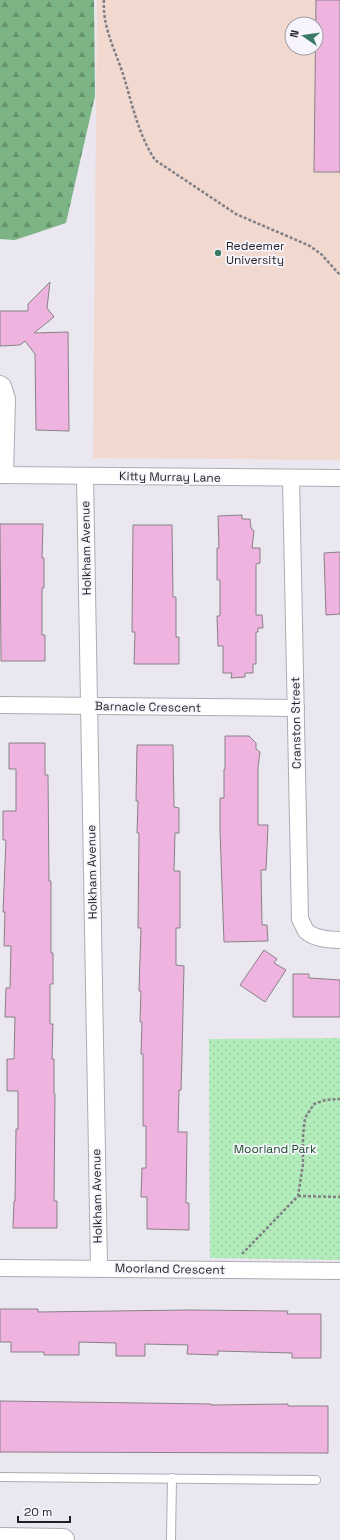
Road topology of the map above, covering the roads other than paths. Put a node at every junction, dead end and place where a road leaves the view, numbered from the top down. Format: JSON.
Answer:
{"nodes":[{"id":1,"x":0,"y":384,"type":"edge"},
{"id":2,"x":3,"y":475,"type":"edge"},
{"id":3,"x":85,"y":476,"type":"junction"},
{"id":4,"x":291,"y":478,"type":"junction"},
{"id":5,"x":340,"y":478,"type":"edge"},
{"id":6,"x":0,"y":705,"type":"edge"},
{"id":7,"x":89,"y":706,"type":"junction"},
{"id":8,"x":296,"y":708,"type":"junction"},
{"id":9,"x":340,"y":940,"type":"edge"},
{"id":10,"x":0,"y":1268,"type":"edge"},
{"id":11,"x":99,"y":1268,"type":"junction"},
{"id":12,"x":340,"y":1271,"type":"edge"},
{"id":13,"x":0,"y":1477,"type":"edge"},
{"id":14,"x":172,"y":1478,"type":"junction"},
{"id":15,"x":316,"y":1480,"type":"dead end"},
{"id":16,"x":0,"y":1539,"type":"edge"},
{"id":17,"x":63,"y":1540,"type":"edge"},
{"id":18,"x":171,"y":1540,"type":"edge"}],
"edges":[{"from":1,"to":2,"type":"street"},
{"from":2,"to":3,"type":"street","name":"Kitty Murray Lane"},
{"from":3,"to":4,"type":"street","name":"Kitty Murray Lane"},
{"from":3,"to":7,"type":"street","name":"Holkham Avenue"},
{"from":4,"to":5,"type":"street","name":"Kitty Murray Lane"},
{"from":4,"to":8,"type":"street","name":"Cranston Street"},
{"from":6,"to":7,"type":"street","name":"Barnacle Crescent"},
{"from":7,"to":8,"type":"street","name":"Barnacle Crescent"},
{"from":7,"to":11,"type":"street","name":"Holkham Avenue"},
{"from":8,"to":9,"type":"street","name":"Cranston Street"},
{"from":10,"to":11,"type":"street","name":"Moorland Crescent"},
{"from":11,"to":12,"type":"street","name":"Moorland Crescent"},
{"from":13,"to":14,"type":"lane"},
{"from":14,"to":15,"type":"lane"},
{"from":14,"to":18,"type":"lane"},
{"from":16,"to":17,"type":"main road"}]}
